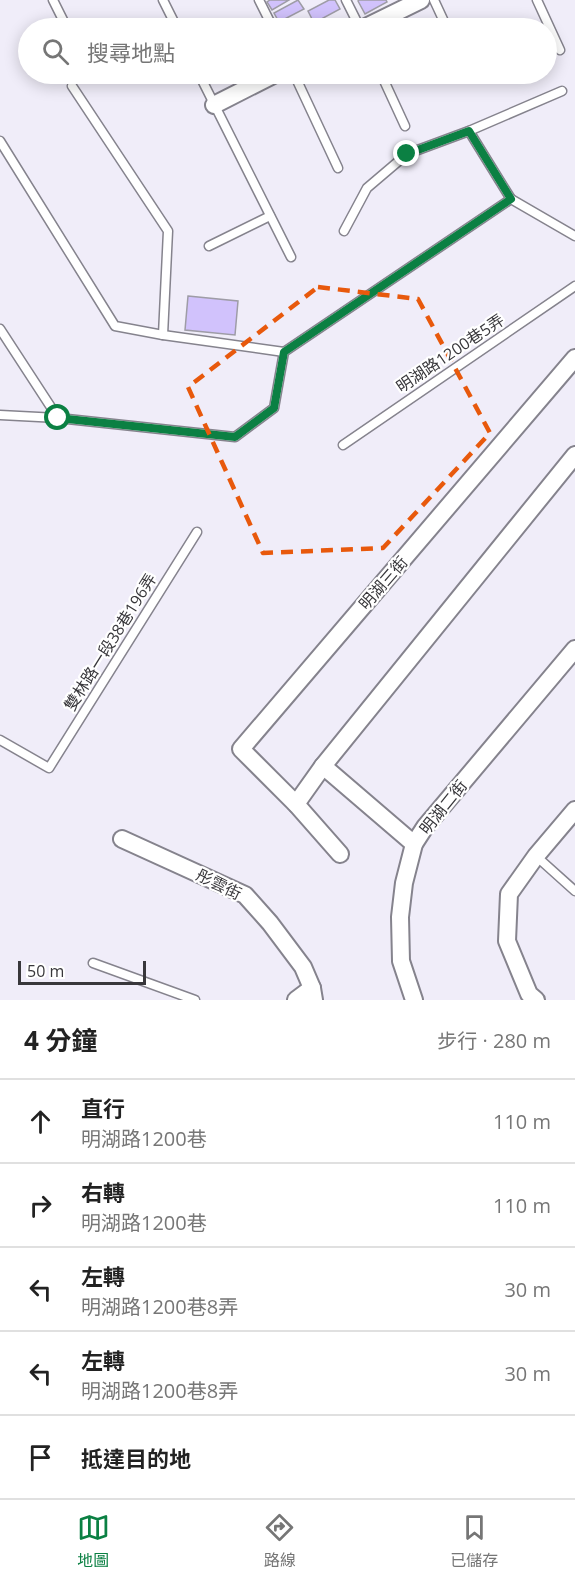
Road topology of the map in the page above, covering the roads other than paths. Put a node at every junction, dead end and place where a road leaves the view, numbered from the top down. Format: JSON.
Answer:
{"nodes":[{"id":1,"x":53,"y":0,"type":"edge"},
{"id":2,"x":163,"y":0,"type":"edge"},
{"id":3,"x":259,"y":0,"type":"edge"},
{"id":4,"x":346,"y":0,"type":"edge"},
{"id":5,"x":421,"y":0,"type":"edge"},
{"id":6,"x":434,"y":0,"type":"edge"},
{"id":7,"x":537,"y":0,"type":"edge"},
{"id":8,"x":62,"y":18,"type":"edge"},
{"id":9,"x":172,"y":18,"type":"edge"},
{"id":10,"x":268,"y":18,"type":"edge"},
{"id":11,"x":356,"y":18,"type":"edge"},
{"id":12,"x":383,"y":18,"type":"edge"},
{"id":13,"x":442,"y":18,"type":"edge"},
{"id":14,"x":545,"y":18,"type":"edge"},
{"id":15,"x":557,"y":43,"type":"edge"},
{"id":16,"x":560,"y":50,"type":"dead end"},
{"id":17,"x":204,"y":84,"type":"edge"},
{"id":18,"x":255,"y":84,"type":"edge"},
{"id":19,"x":299,"y":84,"type":"edge"},
{"id":20,"x":386,"y":84,"type":"edge"},
{"id":21,"x":72,"y":86,"type":"dead end"},
{"id":22,"x":562,"y":91,"type":"dead end"},
{"id":23,"x":214,"y":105,"type":"junction"},
{"id":24,"x":405,"y":126,"type":"dead end"},
{"id":25,"x":469,"y":131,"type":"junction"},
{"id":26,"x":0,"y":141,"type":"edge"},
{"id":27,"x":338,"y":168,"type":"dead end"},
{"id":28,"x":511,"y":199,"type":"junction"},
{"id":29,"x":270,"y":216,"type":"junction"},
{"id":30,"x":344,"y":231,"type":"dead end"},
{"id":31,"x":575,"y":236,"type":"edge"},
{"id":32,"x":209,"y":246,"type":"dead end"},
{"id":33,"x":291,"y":257,"type":"dead end"},
{"id":34,"x":575,"y":286,"type":"edge"},
{"id":35,"x":0,"y":329,"type":"edge"},
{"id":36,"x":164,"y":335,"type":"junction"},
{"id":37,"x":284,"y":352,"type":"junction"},
{"id":38,"x":575,"y":358,"type":"edge"},
{"id":39,"x":0,"y":415,"type":"edge"},
{"id":40,"x":58,"y":418,"type":"junction"},
{"id":41,"x":343,"y":445,"type":"dead end"},
{"id":42,"x":575,"y":455,"type":"edge"},
{"id":43,"x":197,"y":532,"type":"dead end"},
{"id":44,"x":575,"y":649,"type":"edge"},
{"id":45,"x":0,"y":740,"type":"edge"},
{"id":46,"x":323,"y":766,"type":"junction"},
{"id":47,"x":296,"y":804,"type":"junction"},
{"id":48,"x":575,"y":810,"type":"edge"},
{"id":49,"x":122,"y":839,"type":"dead end"},
{"id":50,"x":414,"y":844,"type":"junction"},
{"id":51,"x":340,"y":854,"type":"dead end"},
{"id":52,"x":536,"y":856,"type":"junction"},
{"id":53,"x":575,"y":891,"type":"edge"},
{"id":54,"x":93,"y":963,"type":"dead end"},
{"id":55,"x":313,"y":994,"type":"edge"},
{"id":56,"x":195,"y":1000,"type":"edge"},
{"id":57,"x":296,"y":1000,"type":"edge"},
{"id":58,"x":414,"y":1000,"type":"edge"},
{"id":59,"x":536,"y":1000,"type":"edge"}],
"edges":[{"from":1,"to":8,"type":"lane"},
{"from":2,"to":9,"type":"lane"},
{"from":3,"to":10,"type":"lane"},
{"from":4,"to":11,"type":"lane"},
{"from":5,"to":12,"type":"street"},
{"from":6,"to":13,"type":"lane"},
{"from":7,"to":14,"type":"lane"},
{"from":15,"to":16,"type":"lane"},
{"from":17,"to":23,"type":"lane"},
{"from":18,"to":23,"type":"street"},
{"from":19,"to":27,"type":"lane"},
{"from":20,"to":24,"type":"lane"},
{"from":21,"to":36,"type":"lane"},
{"from":22,"to":25,"type":"lane"},
{"from":23,"to":29,"type":"lane"},
{"from":25,"to":28,"type":"lane"},
{"from":25,"to":30,"type":"lane"},
{"from":26,"to":36,"type":"lane"},
{"from":28,"to":31,"type":"lane"},
{"from":28,"to":37,"type":"lane"},
{"from":29,"to":32,"type":"lane"},
{"from":29,"to":33,"type":"lane"},
{"from":34,"to":41,"type":"lane","name":"明湖路1200巷5弄"},
{"from":35,"to":40,"type":"lane"},
{"from":36,"to":37,"type":"lane"},
{"from":37,"to":40,"type":"lane"},
{"from":38,"to":47,"type":"street","name":"明湖三街"},
{"from":39,"to":40,"type":"lane"},
{"from":42,"to":46,"type":"street"},
{"from":43,"to":45,"type":"lane","name":"雙林路一段38巷196弄"},
{"from":44,"to":50,"type":"street","name":"明湖二街"},
{"from":46,"to":47,"type":"street"},
{"from":46,"to":50,"type":"street"},
{"from":47,"to":51,"type":"street","name":"明湖三街"},
{"from":48,"to":52,"type":"street"},
{"from":49,"to":55,"type":"street","name":"彤雲街"},
{"from":50,"to":58,"type":"street","name":"明湖二街"},
{"from":52,"to":53,"type":"lane"},
{"from":52,"to":59,"type":"street"},
{"from":54,"to":56,"type":"lane"},
{"from":55,"to":57,"type":"street","name":"彤雲街"}]}
